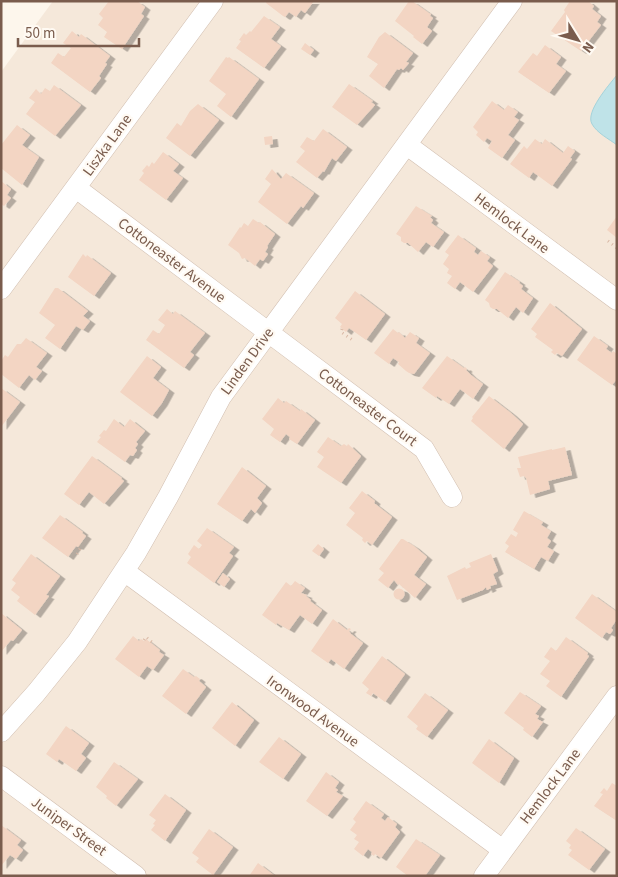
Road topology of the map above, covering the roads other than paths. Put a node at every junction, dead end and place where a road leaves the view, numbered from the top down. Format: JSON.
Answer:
{"nodes":[{"id":1,"x":213,"y":1,"type":"edge"},
{"id":2,"x":512,"y":1,"type":"edge"},
{"id":3,"x":407,"y":145,"type":"junction"},
{"id":4,"x":76,"y":188,"type":"junction"},
{"id":5,"x":1,"y":288,"type":"edge"},
{"id":6,"x":617,"y":300,"type":"edge"},
{"id":7,"x":268,"y":332,"type":"junction"},
{"id":8,"x":452,"y":497,"type":"dead end"},
{"id":9,"x":124,"y":571,"type":"junction"},
{"id":10,"x":617,"y":696,"type":"edge"},
{"id":11,"x":1,"y":732,"type":"edge"},
{"id":12,"x":1,"y":776,"type":"edge"},
{"id":13,"x":502,"y":850,"type":"junction"},
{"id":14,"x":136,"y":876,"type":"edge"},
{"id":15,"x":484,"y":876,"type":"edge"}],
"edges":[{"from":1,"to":4,"type":"street","name":"Liszka Lane"},
{"from":2,"to":3,"type":"street","name":"Linden Drive"},
{"from":3,"to":6,"type":"street","name":"Hemlock Lane"},
{"from":3,"to":7,"type":"street","name":"Linden Drive"},
{"from":4,"to":5,"type":"street","name":"Liszka Lane"},
{"from":4,"to":7,"type":"street","name":"Cottoneaster Avenue"},
{"from":7,"to":8,"type":"street","name":"Cottoneaster Court"},
{"from":7,"to":9,"type":"street","name":"Linden Drive"},
{"from":9,"to":11,"type":"street","name":"Linden Drive"},
{"from":9,"to":13,"type":"street","name":"Ironwood Avenue"},
{"from":10,"to":13,"type":"street","name":"Hemlock Lane"},
{"from":12,"to":14,"type":"street","name":"Juniper Street"},
{"from":13,"to":15,"type":"street","name":"Hemlock Lane"}]}
